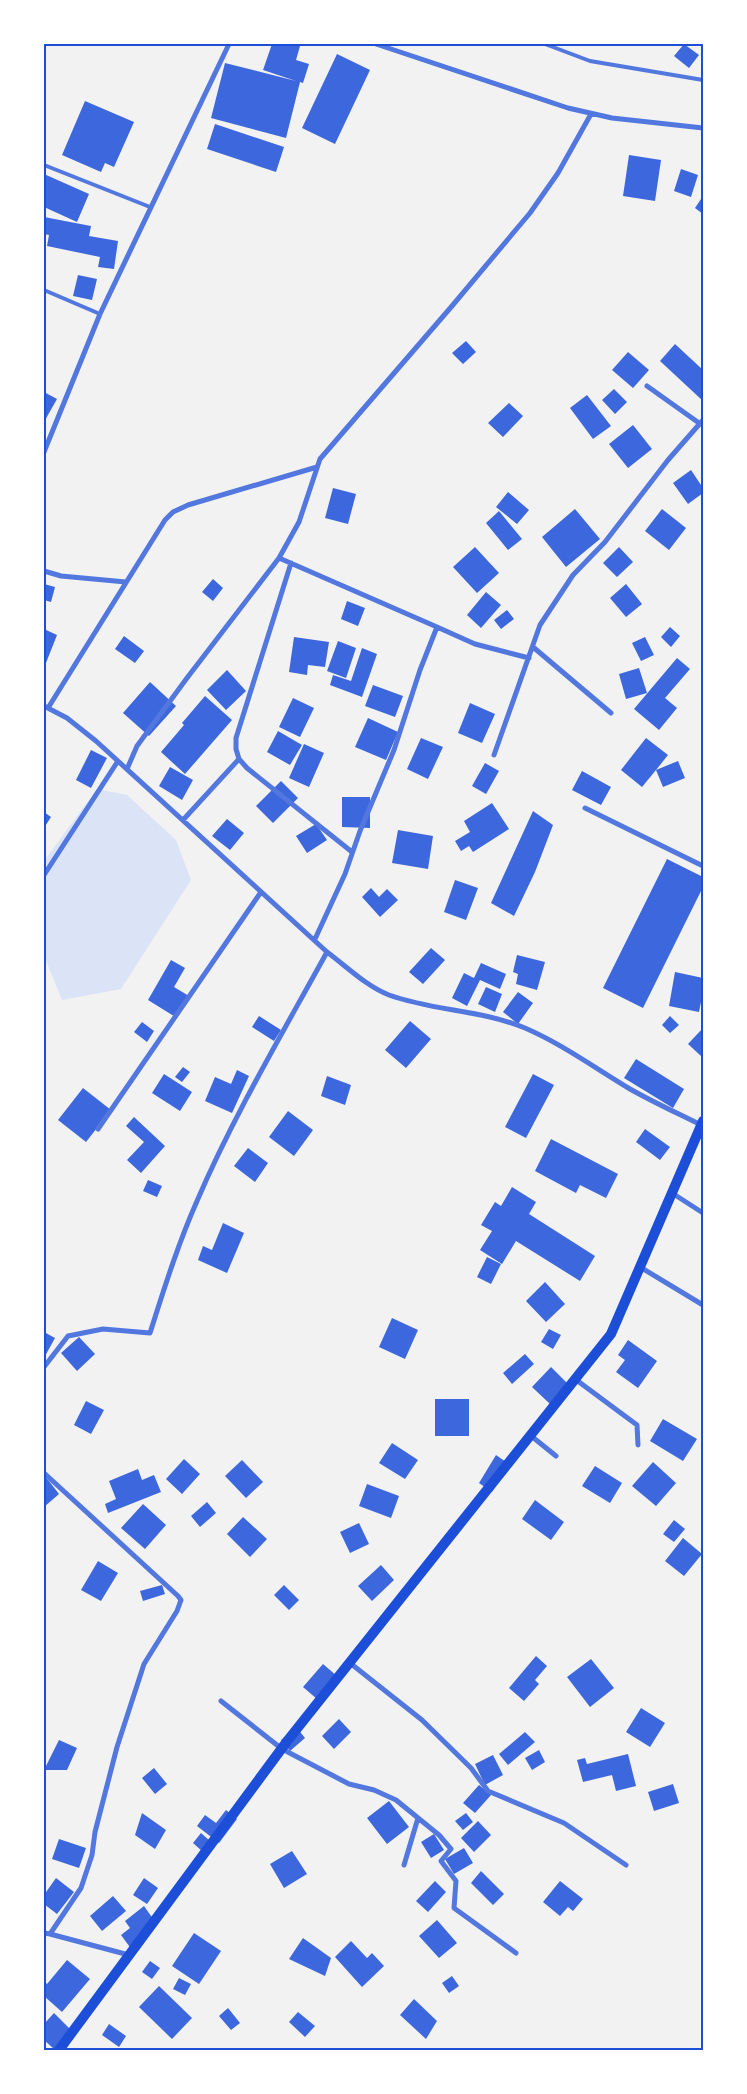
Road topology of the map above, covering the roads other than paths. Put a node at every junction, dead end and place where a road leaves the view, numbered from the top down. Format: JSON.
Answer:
{"nodes":[{"id":1,"x":229,"y":44,"type":"edge"},
{"id":2,"x":376,"y":44,"type":"edge"},
{"id":3,"x":545,"y":44,"type":"edge"},
{"id":4,"x":703,"y":80,"type":"edge"},
{"id":5,"x":591,"y":114,"type":"junction"},
{"id":6,"x":703,"y":128,"type":"edge"},
{"id":7,"x":44,"y":165,"type":"edge"},
{"id":8,"x":150,"y":206,"type":"junction"},
{"id":9,"x":44,"y":290,"type":"edge"},
{"id":10,"x":100,"y":314,"type":"junction"},
{"id":11,"x":647,"y":386,"type":"dead end"},
{"id":12,"x":701,"y":421,"type":"edge"},
{"id":13,"x":44,"y":452,"type":"edge"},
{"id":14,"x":317,"y":467,"type":"junction"},
{"id":15,"x":279,"y":558,"type":"junction"},
{"id":16,"x":291,"y":563,"type":"junction"},
{"id":17,"x":44,"y":571,"type":"edge"},
{"id":18,"x":126,"y":582,"type":"junction"},
{"id":19,"x":437,"y":627,"type":"junction"},
{"id":20,"x":533,"y":647,"type":"junction"},
{"id":21,"x":529,"y":658,"type":"junction"},
{"id":22,"x":46,"y":707,"type":"edge"},
{"id":23,"x":611,"y":713,"type":"dead end"},
{"id":24,"x":494,"y":755,"type":"dead end"},
{"id":25,"x":239,"y":759,"type":"junction"},
{"id":26,"x":118,"y":761,"type":"junction"},
{"id":27,"x":127,"y":769,"type":"junction"},
{"id":28,"x":585,"y":808,"type":"dead end"},
{"id":29,"x":182,"y":820,"type":"junction"},
{"id":30,"x":352,"y":852,"type":"junction"},
{"id":31,"x":703,"y":866,"type":"edge"},
{"id":32,"x":44,"y":875,"type":"edge"},
{"id":33,"x":262,"y":892,"type":"junction"},
{"id":34,"x":315,"y":939,"type":"junction"},
{"id":35,"x":327,"y":952,"type":"junction"},
{"id":36,"x":702,"y":1123,"type":"edge"},
{"id":37,"x":98,"y":1130,"type":"dead end"},
{"id":38,"x":672,"y":1194,"type":"junction"},
{"id":39,"x":703,"y":1213,"type":"edge"},
{"id":40,"x":640,"y":1267,"type":"junction"},
{"id":41,"x":703,"y":1305,"type":"edge"},
{"id":42,"x":44,"y":1367,"type":"edge"},
{"id":43,"x":575,"y":1379,"type":"junction"},
{"id":44,"x":530,"y":1436,"type":"junction"},
{"id":45,"x":638,"y":1444,"type":"dead end"},
{"id":46,"x":556,"y":1456,"type":"dead end"},
{"id":47,"x":44,"y":1472,"type":"edge"},
{"id":48,"x":350,"y":1662,"type":"junction"},
{"id":49,"x":221,"y":1701,"type":"dead end"},
{"id":50,"x":282,"y":1749,"type":"junction"},
{"id":51,"x":418,"y":1818,"type":"junction"},
{"id":52,"x":404,"y":1865,"type":"dead end"},
{"id":53,"x":626,"y":1865,"type":"dead end"},
{"id":54,"x":44,"y":1933,"type":"edge"},
{"id":55,"x":50,"y":1934,"type":"junction"},
{"id":56,"x":516,"y":1953,"type":"dead end"},
{"id":57,"x":130,"y":1955,"type":"junction"},
{"id":58,"x":59,"y":2050,"type":"edge"}],
"edges":[{"from":1,"to":8,"type":"street"},
{"from":2,"to":5,"type":"street"},
{"from":3,"to":4,"type":"lane"},
{"from":5,"to":6,"type":"street"},
{"from":5,"to":14,"type":"street"},
{"from":7,"to":8,"type":"lane"},
{"from":8,"to":10,"type":"street"},
{"from":9,"to":10,"type":"lane"},
{"from":10,"to":13,"type":"street"},
{"from":11,"to":12,"type":"street"},
{"from":12,"to":20,"type":"street"},
{"from":14,"to":15,"type":"street"},
{"from":14,"to":18,"type":"street"},
{"from":15,"to":16,"type":"street"},
{"from":15,"to":27,"type":"street"},
{"from":16,"to":19,"type":"street"},
{"from":16,"to":25,"type":"street"},
{"from":17,"to":18,"type":"street"},
{"from":18,"to":22,"type":"street"},
{"from":19,"to":21,"type":"street"},
{"from":19,"to":30,"type":"street"},
{"from":20,"to":21,"type":"street"},
{"from":20,"to":23,"type":"street"},
{"from":21,"to":24,"type":"street"},
{"from":22,"to":26,"type":"street"},
{"from":25,"to":29,"type":"street"},
{"from":25,"to":30,"type":"street"},
{"from":26,"to":27,"type":"street"},
{"from":26,"to":32,"type":"street"},
{"from":27,"to":29,"type":"street"},
{"from":28,"to":31,"type":"street"},
{"from":29,"to":33,"type":"street"},
{"from":30,"to":34,"type":"street"},
{"from":33,"to":34,"type":"street"},
{"from":33,"to":37,"type":"street"},
{"from":34,"to":35,"type":"street"},
{"from":35,"to":36,"type":"street"},
{"from":35,"to":42,"type":"street"},
{"from":36,"to":38,"type":"main road"},
{"from":38,"to":39,"type":"street"},
{"from":38,"to":40,"type":"main road"},
{"from":40,"to":41,"type":"street"},
{"from":40,"to":43,"type":"main road"},
{"from":43,"to":44,"type":"main road"},
{"from":43,"to":45,"type":"street"},
{"from":44,"to":46,"type":"street"},
{"from":44,"to":48,"type":"main road"},
{"from":47,"to":55,"type":"street"},
{"from":48,"to":50,"type":"main road"},
{"from":48,"to":53,"type":"street"},
{"from":49,"to":50,"type":"street"},
{"from":50,"to":51,"type":"street"},
{"from":50,"to":57,"type":"main road"},
{"from":51,"to":52,"type":"street"},
{"from":51,"to":56,"type":"street"},
{"from":54,"to":55,"type":"street"},
{"from":55,"to":57,"type":"street"},
{"from":57,"to":58,"type":"main road"}]}
